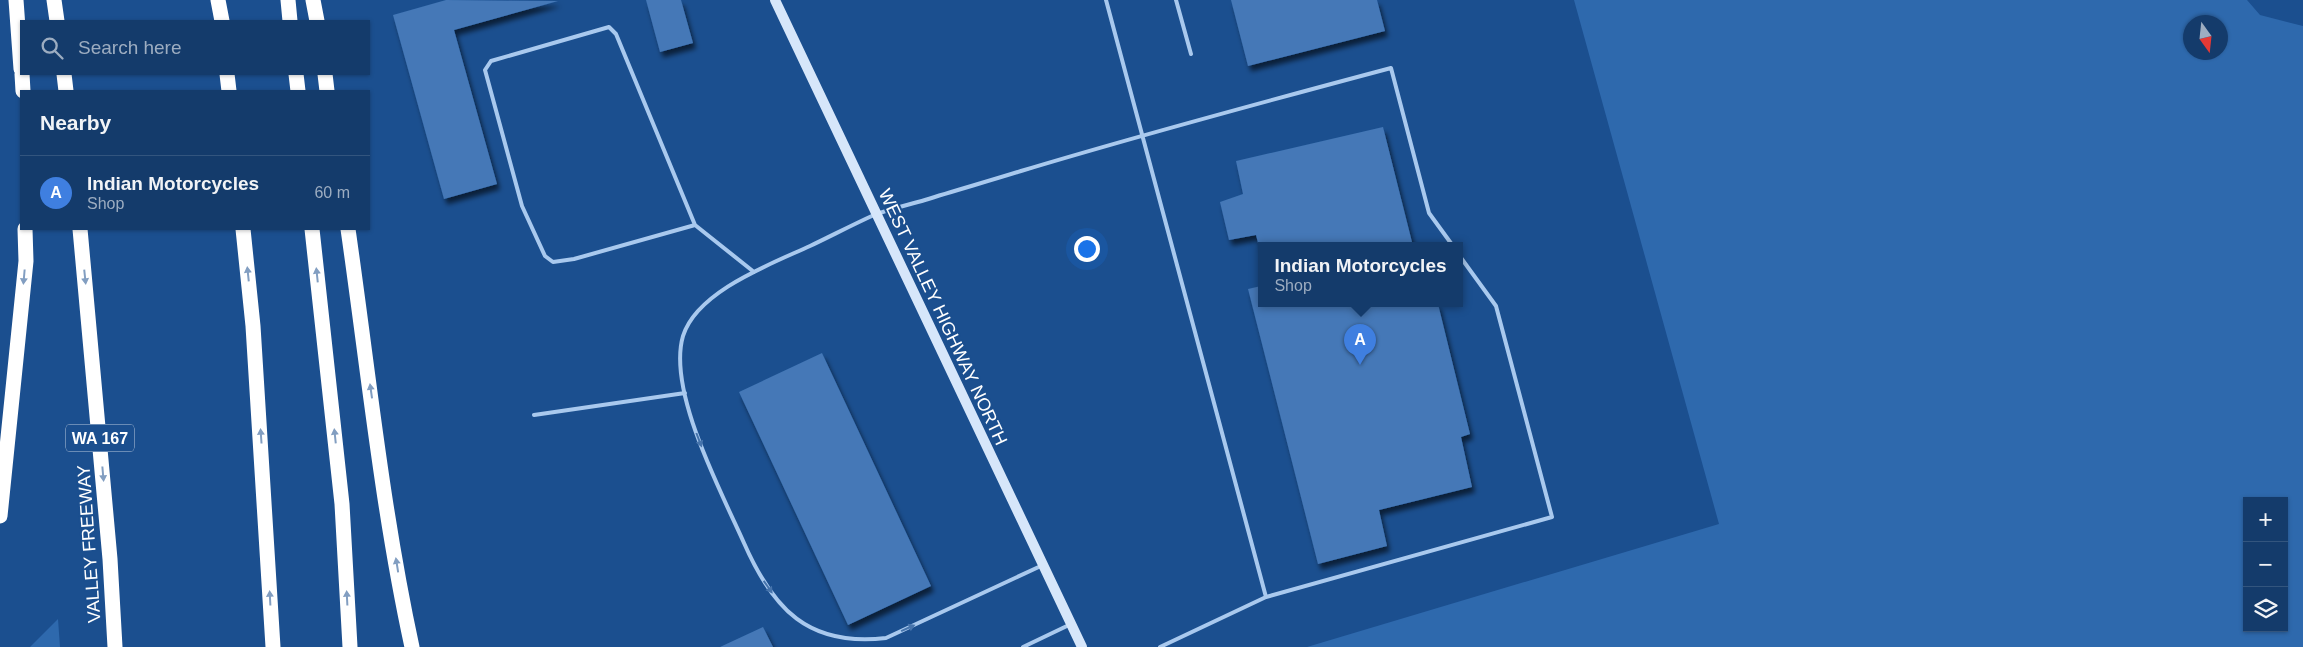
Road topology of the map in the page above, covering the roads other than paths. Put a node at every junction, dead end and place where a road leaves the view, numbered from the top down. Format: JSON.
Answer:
{"nodes":[{"id":1,"x":16,"y":0,"type":"edge"},
{"id":2,"x":54,"y":0,"type":"edge"},
{"id":3,"x":218,"y":0,"type":"edge"},
{"id":4,"x":288,"y":0,"type":"edge"},
{"id":5,"x":313,"y":0,"type":"edge"},
{"id":6,"x":775,"y":0,"type":"edge"},
{"id":7,"x":1106,"y":0,"type":"edge"},
{"id":8,"x":1176,"y":0,"type":"edge"},
{"id":9,"x":57,"y":20,"type":"edge"},
{"id":10,"x":222,"y":20,"type":"edge"},
{"id":11,"x":290,"y":20,"type":"edge"},
{"id":12,"x":317,"y":20,"type":"edge"},
{"id":13,"x":1191,"y":54,"type":"dead end"},
{"id":14,"x":20,"y":55,"type":"edge"},
{"id":15,"x":22,"y":75,"type":"edge"},
{"id":16,"x":64,"y":75,"type":"edge"},
{"id":17,"x":227,"y":75,"type":"edge"},
{"id":18,"x":296,"y":75,"type":"edge"},
{"id":19,"x":325,"y":75,"type":"edge"},
{"id":20,"x":23,"y":90,"type":"edge"},
{"id":21,"x":66,"y":90,"type":"edge"},
{"id":22,"x":229,"y":90,"type":"edge"},
{"id":23,"x":298,"y":90,"type":"edge"},
{"id":24,"x":327,"y":90,"type":"edge"},
{"id":25,"x":1142,"y":135,"type":"junction"},
{"id":26,"x":876,"y":214,"type":"junction"},
{"id":27,"x":695,"y":225,"type":"junction"},
{"id":28,"x":25,"y":230,"type":"edge"},
{"id":29,"x":80,"y":230,"type":"edge"},
{"id":30,"x":244,"y":230,"type":"edge"},
{"id":31,"x":312,"y":230,"type":"edge"},
{"id":32,"x":348,"y":230,"type":"edge"},
{"id":33,"x":1450,"y":242,"type":"edge"},
{"id":34,"x":1463,"y":260,"type":"edge"},
{"id":35,"x":754,"y":272,"type":"junction"},
{"id":36,"x":685,"y":393,"type":"junction"},
{"id":37,"x":534,"y":415,"type":"dead end"},
{"id":38,"x":0,"y":516,"type":"edge"},
{"id":39,"x":1043,"y":565,"type":"junction"},
{"id":40,"x":1266,"y":597,"type":"junction"},
{"id":41,"x":1071,"y":624,"type":"junction"},
{"id":42,"x":115,"y":647,"type":"edge"},
{"id":43,"x":273,"y":647,"type":"edge"},
{"id":44,"x":350,"y":647,"type":"edge"},
{"id":45,"x":412,"y":647,"type":"edge"},
{"id":46,"x":1023,"y":647,"type":"edge"},
{"id":47,"x":1082,"y":647,"type":"edge"},
{"id":48,"x":1160,"y":647,"type":"edge"}],
"edges":[{"from":1,"to":14,"type":"highway"},
{"from":2,"to":9,"type":"highway"},
{"from":3,"to":10,"type":"highway"},
{"from":4,"to":11,"type":"highway"},
{"from":5,"to":12,"type":"highway"},
{"from":6,"to":26,"type":"main road","name":"WEST VALLEY HIGHWAY NORTH"},
{"from":7,"to":25,"type":"lane"},
{"from":8,"to":13,"type":"lane"},
{"from":15,"to":20,"type":"highway"},
{"from":16,"to":21,"type":"highway"},
{"from":17,"to":22,"type":"highway"},
{"from":18,"to":23,"type":"highway"},
{"from":19,"to":24,"type":"highway"},
{"from":25,"to":26,"type":"lane"},
{"from":25,"to":33,"type":"lane"},
{"from":25,"to":40,"type":"lane"},
{"from":26,"to":35,"type":"lane"},
{"from":26,"to":39,"type":"main road","name":"WEST VALLEY HIGHWAY NORTH"},
{"from":27,"to":27,"type":"lane"},
{"from":27,"to":35,"type":"lane"},
{"from":28,"to":38,"type":"highway","one_way":true},
{"from":29,"to":42,"type":"highway","name":"VALLEY FREEWAY","number":"WA 167","one_way":true},
{"from":43,"to":30,"type":"highway","one_way":true},
{"from":44,"to":31,"type":"highway","one_way":true},
{"from":45,"to":32,"type":"highway","one_way":true},
{"from":34,"to":40,"type":"lane"},
{"from":35,"to":36,"type":"lane"},
{"from":36,"to":37,"type":"lane"},
{"from":36,"to":39,"type":"lane","one_way":true},
{"from":39,"to":41,"type":"main road","name":"WEST VALLEY HIGHWAY NORTH"},
{"from":40,"to":48,"type":"lane"},
{"from":41,"to":46,"type":"lane"},
{"from":41,"to":47,"type":"main road","name":"WEST VALLEY HIGHWAY NORTH"}]}
